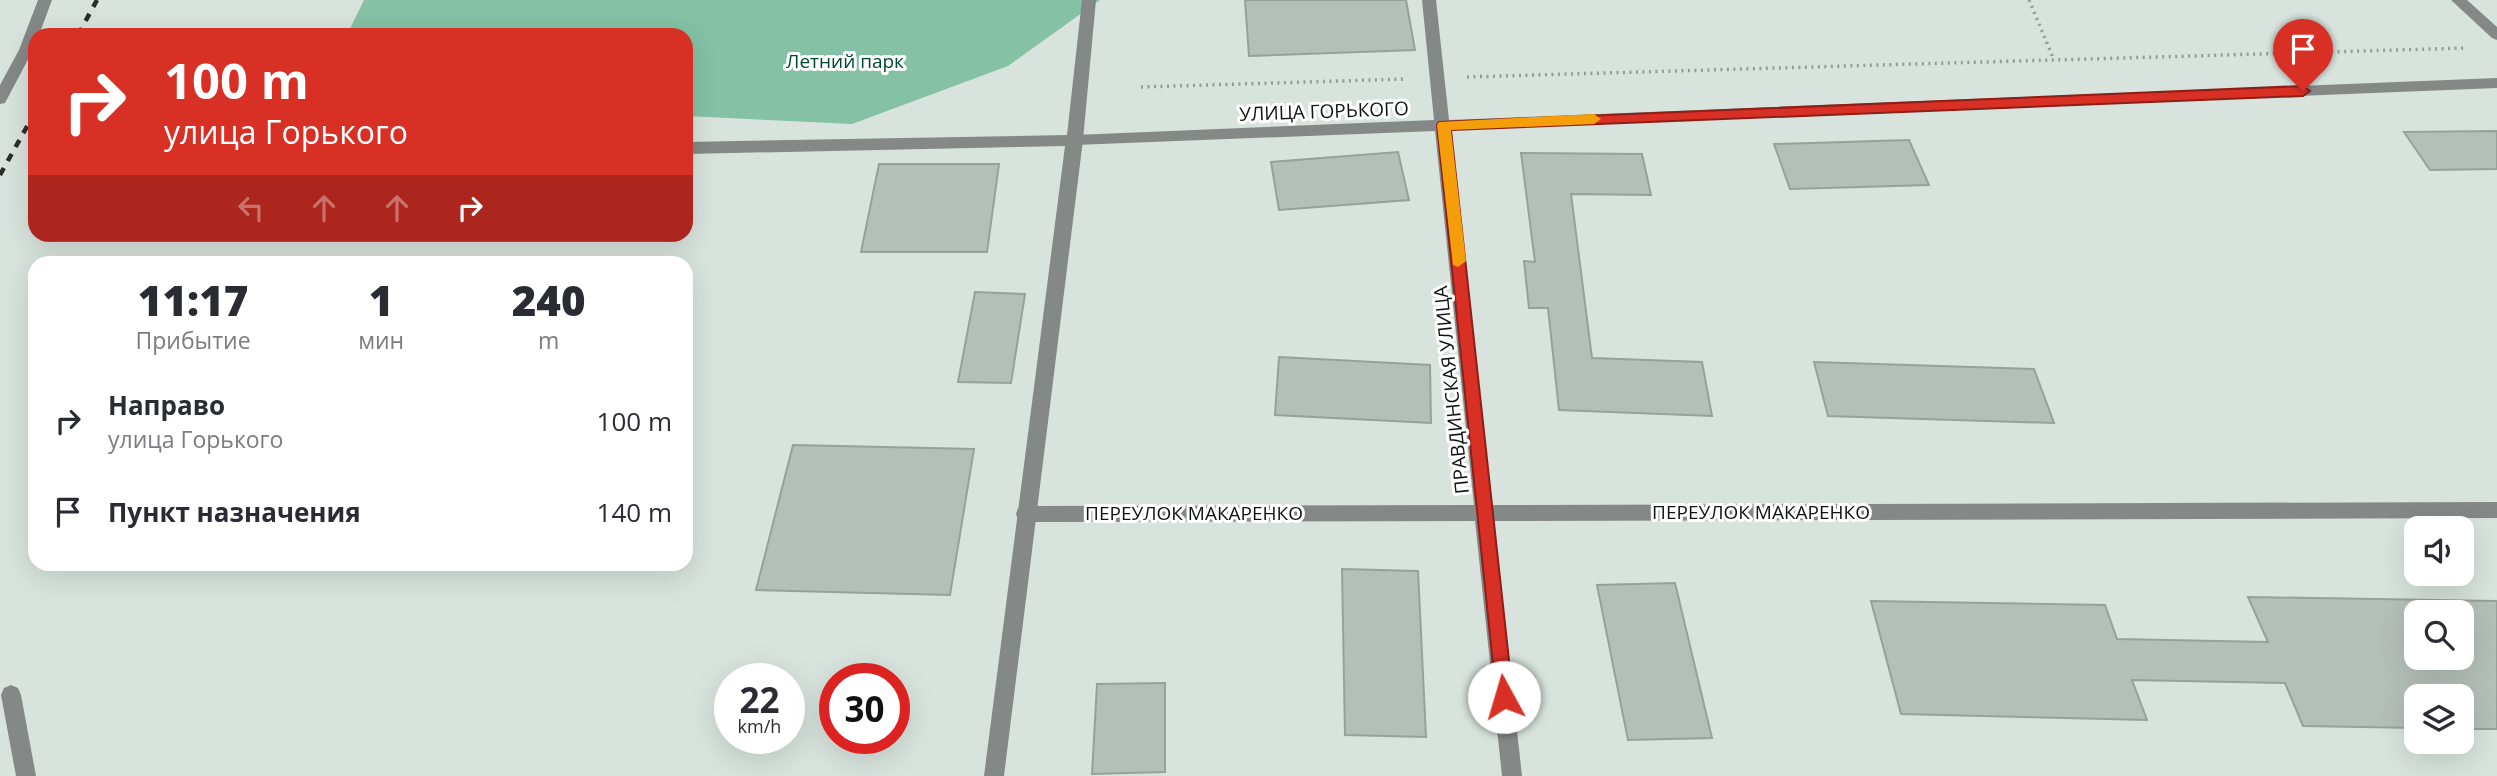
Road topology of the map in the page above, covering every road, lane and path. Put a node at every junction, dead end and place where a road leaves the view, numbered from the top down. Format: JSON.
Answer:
{"nodes":[{"id":1,"x":45,"y":0,"type":"edge"},
{"id":2,"x":1089,"y":0,"type":"edge"},
{"id":3,"x":1429,"y":0,"type":"edge"},
{"id":4,"x":2029,"y":0,"type":"edge"},
{"id":5,"x":2458,"y":0,"type":"edge"},
{"id":6,"x":34,"y":28,"type":"edge"},
{"id":7,"x":2497,"y":35,"type":"edge"},
{"id":8,"x":28,"y":45,"type":"edge"},
{"id":9,"x":2469,"y":48,"type":"dead end"},
{"id":10,"x":2053,"y":60,"type":"junction"},
{"id":11,"x":1438,"y":78,"type":"junction"},
{"id":12,"x":2497,"y":83,"type":"edge"},
{"id":13,"x":1141,"y":87,"type":"dead end"},
{"id":14,"x":0,"y":100,"type":"edge"},
{"id":15,"x":1444,"y":125,"type":"junction"},
{"id":16,"x":1075,"y":140,"type":"junction"},
{"id":17,"x":693,"y":148,"type":"edge"},
{"id":18,"x":2497,"y":510,"type":"edge"},
{"id":19,"x":1485,"y":512,"type":"junction"},
{"id":20,"x":1025,"y":514,"type":"junction"},
{"id":21,"x":11,"y":695,"type":"dead end"},
{"id":22,"x":26,"y":776,"type":"edge"},
{"id":23,"x":994,"y":776,"type":"edge"},
{"id":24,"x":1512,"y":776,"type":"edge"}],
"edges":[{"from":1,"to":6,"type":"street"},
{"from":2,"to":16,"type":"street"},
{"from":3,"to":11,"type":"street","name":"ПРАВДИНСКАЯ УЛИЦА"},
{"from":4,"to":10,"type":"path"},
{"from":5,"to":7,"type":"street"},
{"from":8,"to":14,"type":"street"},
{"from":9,"to":10,"type":"path"},
{"from":10,"to":11,"type":"path"},
{"from":11,"to":13,"type":"path"},
{"from":11,"to":15,"type":"street","name":"ПРАВДИНСКАЯ УЛИЦА"},
{"from":12,"to":15,"type":"street","name":"УЛИЦА ГОРЬКОГО"},
{"from":15,"to":16,"type":"street","name":"УЛИЦА ГОРЬКОГО"},
{"from":15,"to":19,"type":"street","name":"ПРАВДИНСКАЯ УЛИЦА"},
{"from":16,"to":17,"type":"street","name":"УЛИЦА ГОРЬКОГО"},
{"from":16,"to":20,"type":"street"},
{"from":18,"to":19,"type":"street","name":"ПЕРЕУЛОК МАКАРЕНКО"},
{"from":19,"to":20,"type":"street","name":"ПЕРЕУЛОК МАКАРЕНКО"},
{"from":19,"to":24,"type":"street","name":"ПРАВДИНСКАЯ УЛИЦА"},
{"from":20,"to":23,"type":"street"},
{"from":21,"to":22,"type":"street"}]}
